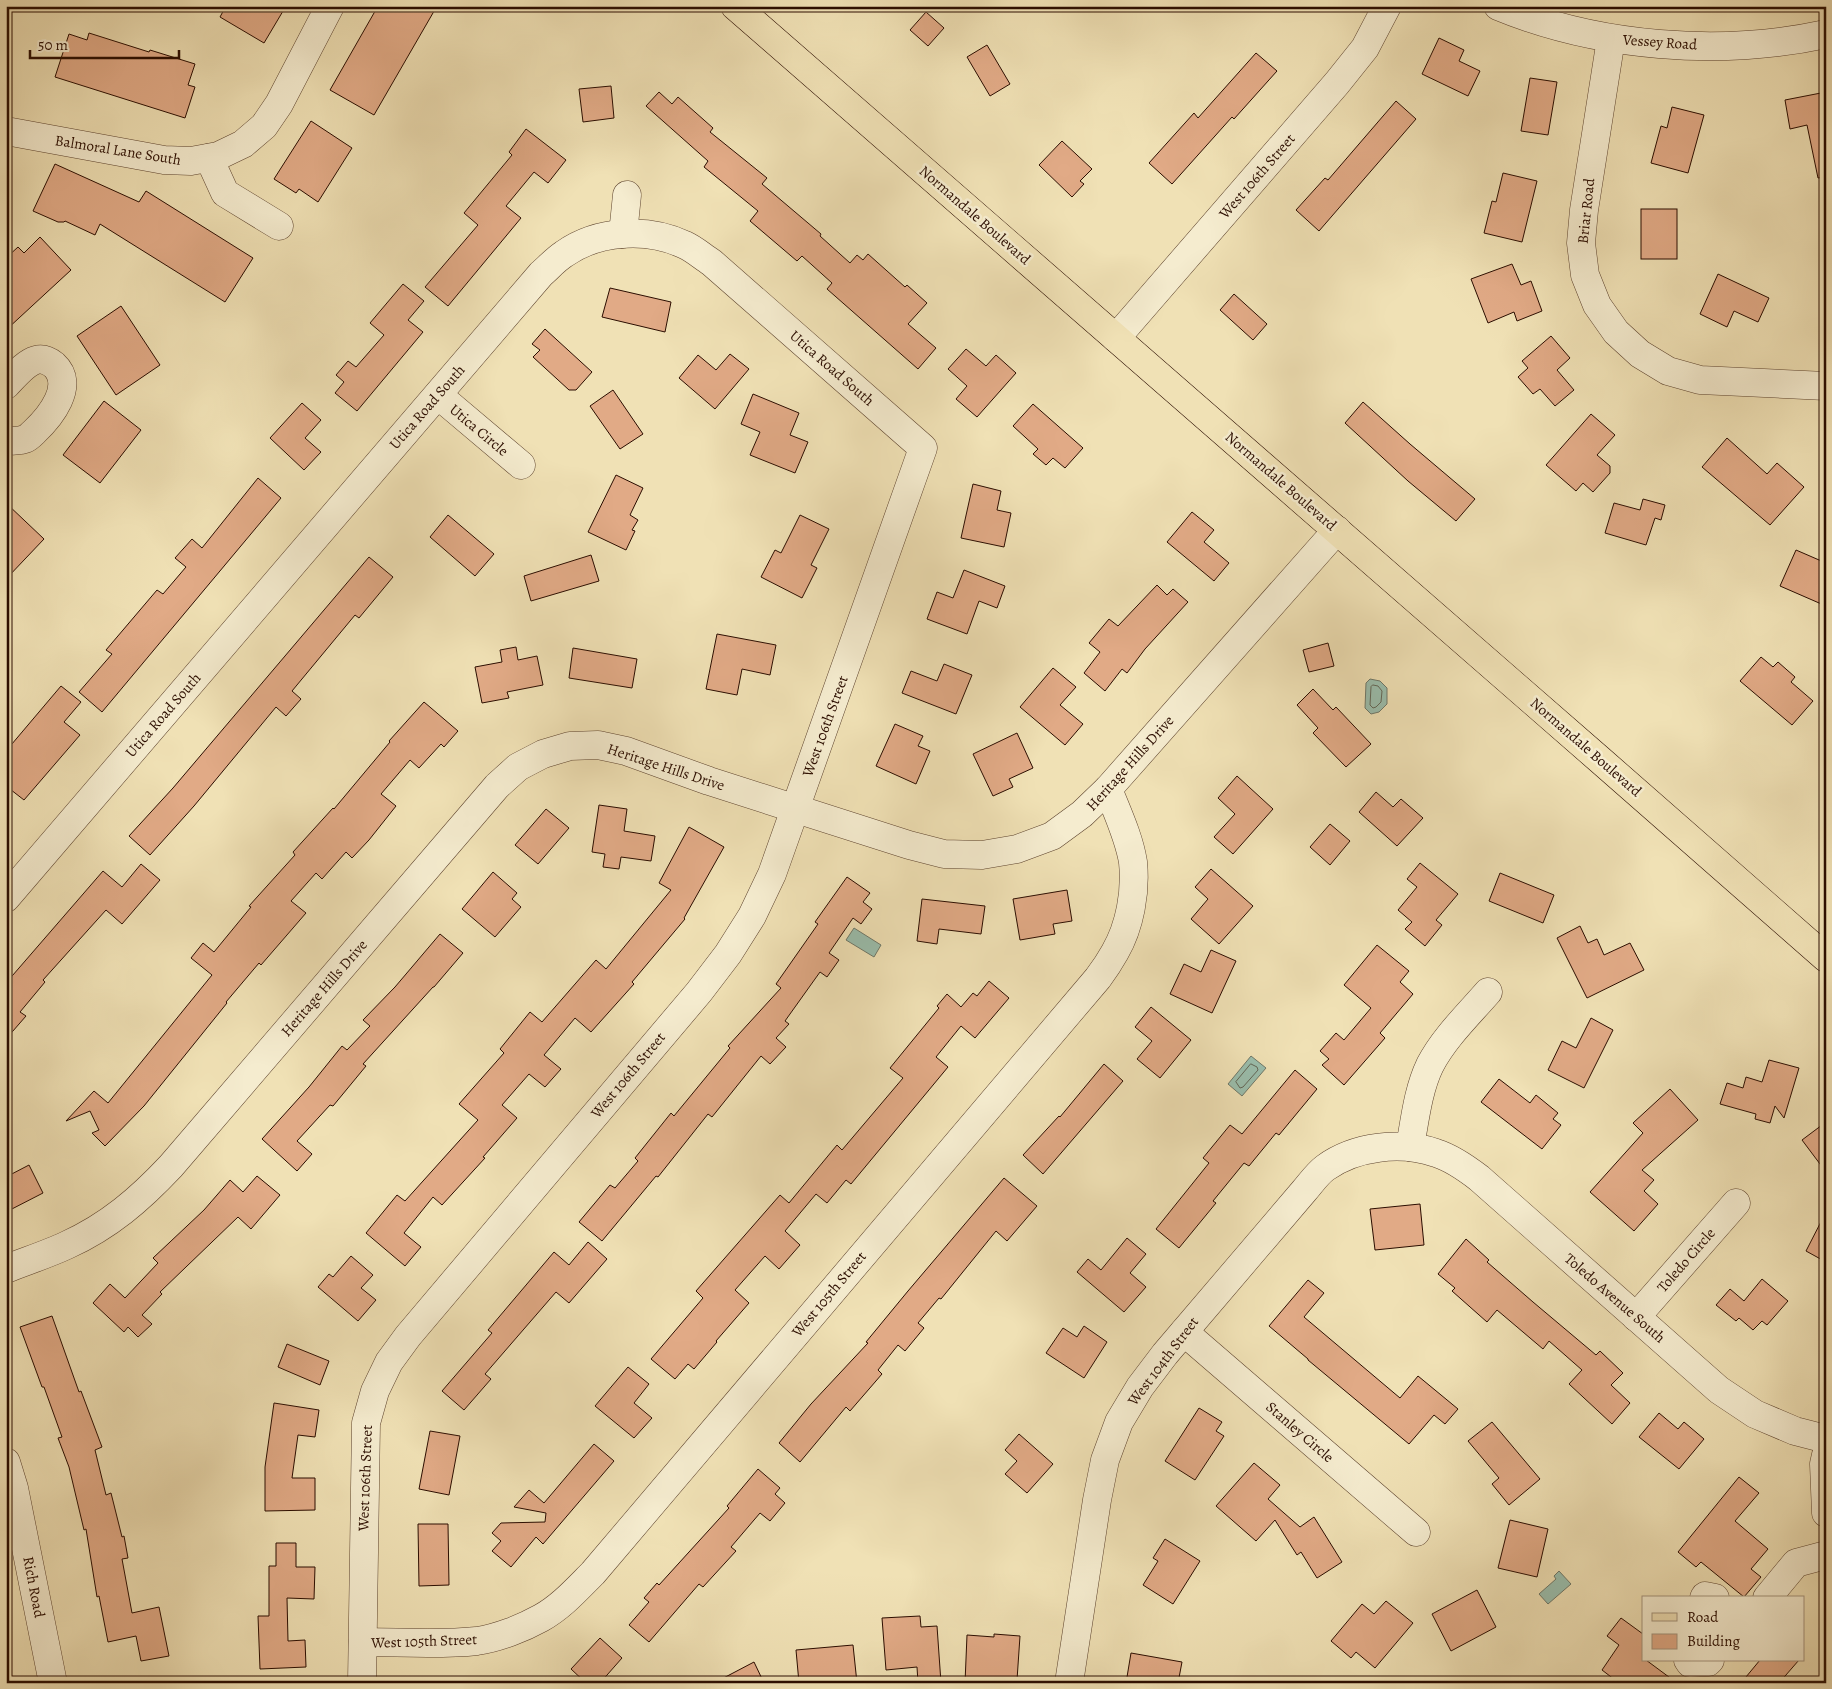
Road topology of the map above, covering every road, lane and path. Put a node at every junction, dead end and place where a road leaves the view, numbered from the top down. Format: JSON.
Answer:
{"nodes":[{"id":1,"x":330,"y":6,"type":"edge"},
{"id":2,"x":735,"y":6,"type":"edge"},
{"id":3,"x":1387,"y":6,"type":"edge"},
{"id":4,"x":1498,"y":6,"type":"edge"},
{"id":5,"x":1826,"y":34,"type":"edge"},
{"id":6,"x":1611,"y":39,"type":"junction"},
{"id":7,"x":6,"y":131,"type":"edge"},
{"id":8,"x":208,"y":158,"type":"junction"},
{"id":9,"x":627,"y":195,"type":"dead end"},
{"id":10,"x":279,"y":226,"type":"dead end"},
{"id":11,"x":623,"y":234,"type":"junction"},
{"id":12,"x":1116,"y":338,"type":"junction"},
{"id":13,"x":6,"y":385,"type":"edge"},
{"id":14,"x":1826,"y":386,"type":"edge"},
{"id":15,"x":438,"y":395,"type":"junction"},
{"id":16,"x":6,"y":440,"type":"edge"},
{"id":17,"x":923,"y":448,"type":"joint"},
{"id":18,"x":521,"y":465,"type":"dead end"},
{"id":19,"x":1337,"y":530,"type":"junction"},
{"id":20,"x":1108,"y":789,"type":"junction"},
{"id":21,"x":795,"y":808,"type":"junction"},
{"id":22,"x":6,"y":898,"type":"edge"},
{"id":23,"x":1826,"y":958,"type":"edge"},
{"id":24,"x":1488,"y":992,"type":"dead end"},
{"id":25,"x":1410,"y":1147,"type":"junction"},
{"id":26,"x":1736,"y":1203,"type":"dead end"},
{"id":27,"x":6,"y":1269,"type":"edge"},
{"id":28,"x":1636,"y":1317,"type":"junction"},
{"id":29,"x":1184,"y":1332,"type":"junction"},
{"id":30,"x":1826,"y":1440,"type":"edge"},
{"id":31,"x":1826,"y":1455,"type":"edge"},
{"id":32,"x":6,"y":1462,"type":"edge"},
{"id":33,"x":1826,"y":1513,"type":"edge"},
{"id":34,"x":1416,"y":1532,"type":"dead end"},
{"id":35,"x":1826,"y":1555,"type":"edge"},
{"id":36,"x":1770,"y":1596,"type":"edge"},
{"id":37,"x":363,"y":1642,"type":"junction"},
{"id":38,"x":1689,"y":1662,"type":"edge"},
{"id":39,"x":1708,"y":1662,"type":"edge"},
{"id":40,"x":53,"y":1683,"type":"edge"},
{"id":41,"x":362,"y":1683,"type":"edge"},
{"id":42,"x":1069,"y":1683,"type":"edge"}],
"edges":[{"from":1,"to":8,"type":"street","name":"Balmoral Lane South"},
{"from":2,"to":12,"type":"main road","name":"Normandale Boulevard"},
{"from":3,"to":12,"type":"street","name":"West 106th Street"},
{"from":4,"to":6,"type":"street","name":"Vessey Road"},
{"from":5,"to":6,"type":"street","name":"Vessey Road"},
{"from":6,"to":14,"type":"street","name":"Briar Road"},
{"from":7,"to":8,"type":"street","name":"Balmoral Lane South"},
{"from":8,"to":10,"type":"street"},
{"from":9,"to":11,"type":"street"},
{"from":11,"to":15,"type":"street","name":"Utica Road South"},
{"from":11,"to":17,"type":"street","name":"Utica Road South"},
{"from":12,"to":19,"type":"main road","name":"Normandale Boulevard"},
{"from":13,"to":16,"type":"street"},
{"from":15,"to":18,"type":"street","name":"Utica Circle"},
{"from":15,"to":22,"type":"street","name":"Utica Road South"},
{"from":17,"to":21,"type":"street","name":"West 106th Street"},
{"from":19,"to":20,"type":"street","name":"Heritage Hills Drive"},
{"from":19,"to":23,"type":"main road","name":"Normandale Boulevard"},
{"from":20,"to":21,"type":"street","name":"Heritage Hills Drive"},
{"from":20,"to":37,"type":"street","name":"West 105th Street"},
{"from":21,"to":27,"type":"street","name":"Heritage Hills Drive"},
{"from":21,"to":37,"type":"street","name":"West 106th Street"},
{"from":24,"to":25,"type":"street"},
{"from":25,"to":28,"type":"street","name":"Toledo Avenue South"},
{"from":25,"to":29,"type":"street","name":"West 104th Street"},
{"from":26,"to":28,"type":"street","name":"Toledo Circle"},
{"from":28,"to":30,"type":"street","name":"Toledo Avenue South"},
{"from":29,"to":34,"type":"street","name":"Stanley Circle"},
{"from":29,"to":42,"type":"street","name":"West 104th Street"},
{"from":31,"to":33,"type":"street"},
{"from":32,"to":40,"type":"street","name":"Rich Road"},
{"from":35,"to":36,"type":"street"},
{"from":37,"to":41,"type":"street","name":"West 106th Street"},
{"from":38,"to":39,"type":"street"}]}
